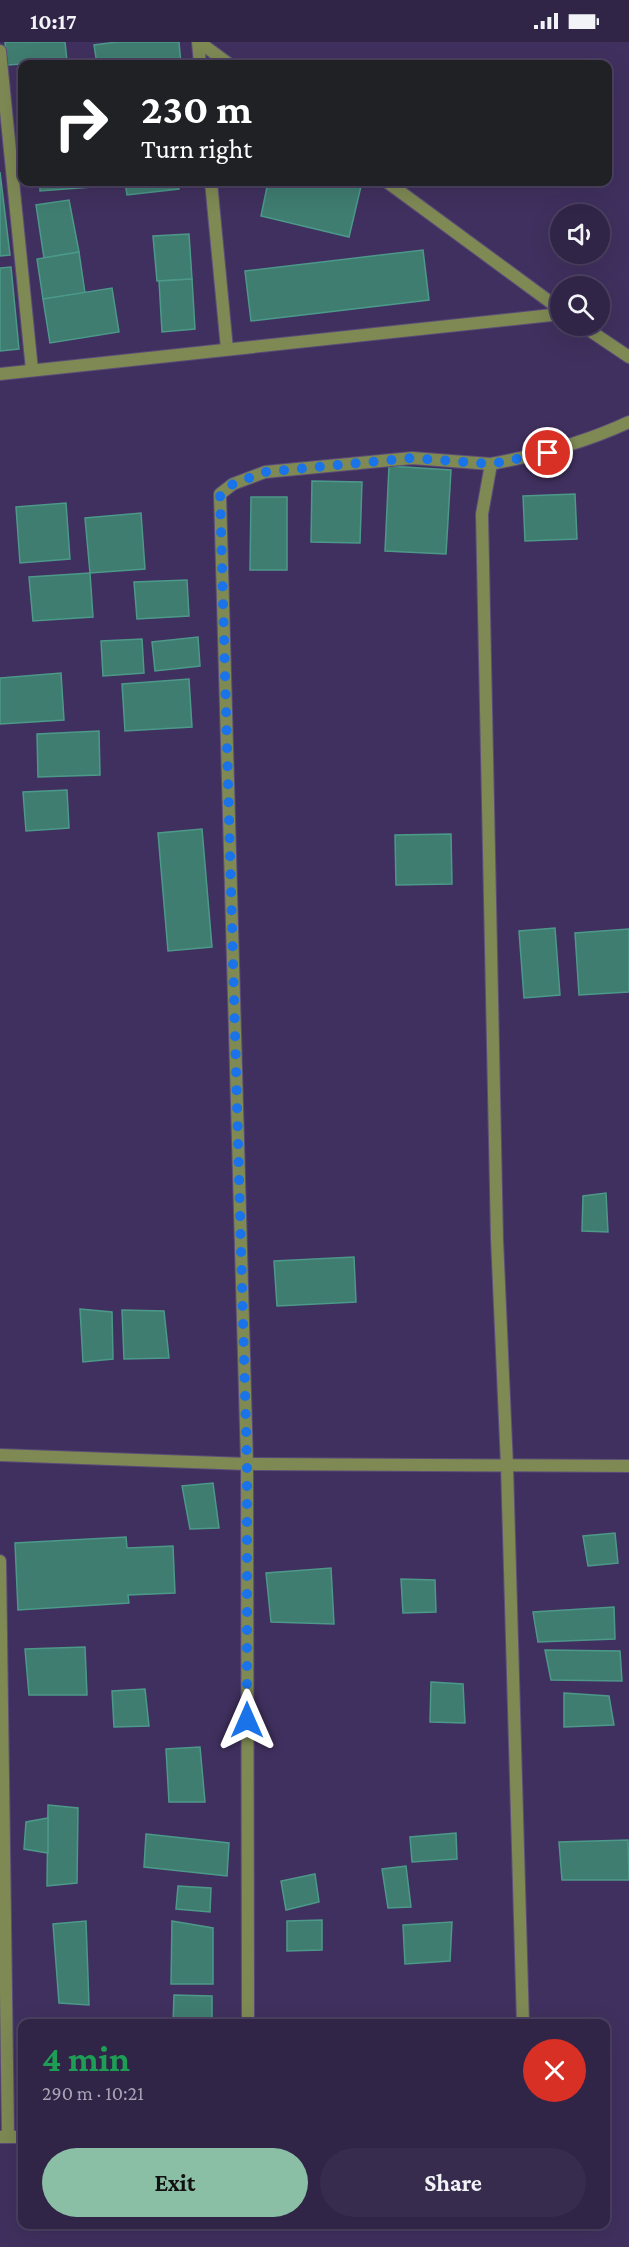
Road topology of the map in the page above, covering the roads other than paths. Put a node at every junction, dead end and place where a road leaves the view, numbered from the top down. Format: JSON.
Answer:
{"nodes":[{"id":1,"x":198,"y":42,"type":"edge"},
{"id":2,"x":0,"y":51,"type":"edge"},
{"id":3,"x":200,"y":60,"type":"edge"},
{"id":4,"x":223,"y":60,"type":"edge"},
{"id":5,"x":211,"y":186,"type":"edge"},
{"id":6,"x":392,"y":186,"type":"edge"},
{"id":7,"x":550,"y":304,"type":"edge"},
{"id":8,"x":550,"y":313,"type":"edge"},
{"id":9,"x":599,"y":336,"type":"edge"},
{"id":10,"x":227,"y":350,"type":"junction"},
{"id":11,"x":629,"y":357,"type":"edge"},
{"id":12,"x":32,"y":370,"type":"junction"},
{"id":13,"x":0,"y":374,"type":"edge"},
{"id":14,"x":629,"y":422,"type":"edge"},
{"id":15,"x":491,"y":464,"type":"junction"},
{"id":16,"x":0,"y":1455,"type":"edge"},
{"id":17,"x":247,"y":1464,"type":"junction"},
{"id":18,"x":507,"y":1466,"type":"junction"},
{"id":19,"x":629,"y":1466,"type":"edge"},
{"id":20,"x":0,"y":1561,"type":"edge"},
{"id":21,"x":248,"y":2019,"type":"edge"},
{"id":22,"x":523,"y":2019,"type":"edge"},
{"id":23,"x":4,"y":2137,"type":"edge"}],
"edges":[{"from":1,"to":3,"type":"street"},
{"from":1,"to":4,"type":"street"},
{"from":2,"to":12,"type":"street"},
{"from":5,"to":10,"type":"street"},
{"from":6,"to":7,"type":"street"},
{"from":8,"to":10,"type":"street"},
{"from":9,"to":11,"type":"street"},
{"from":10,"to":12,"type":"street"},
{"from":12,"to":13,"type":"street"},
{"from":14,"to":15,"type":"street"},
{"from":15,"to":17,"type":"street"},
{"from":15,"to":18,"type":"street"},
{"from":16,"to":17,"type":"street"},
{"from":17,"to":18,"type":"street"},
{"from":17,"to":21,"type":"street"},
{"from":18,"to":19,"type":"street"},
{"from":18,"to":22,"type":"street"},
{"from":20,"to":23,"type":"street"}]}
